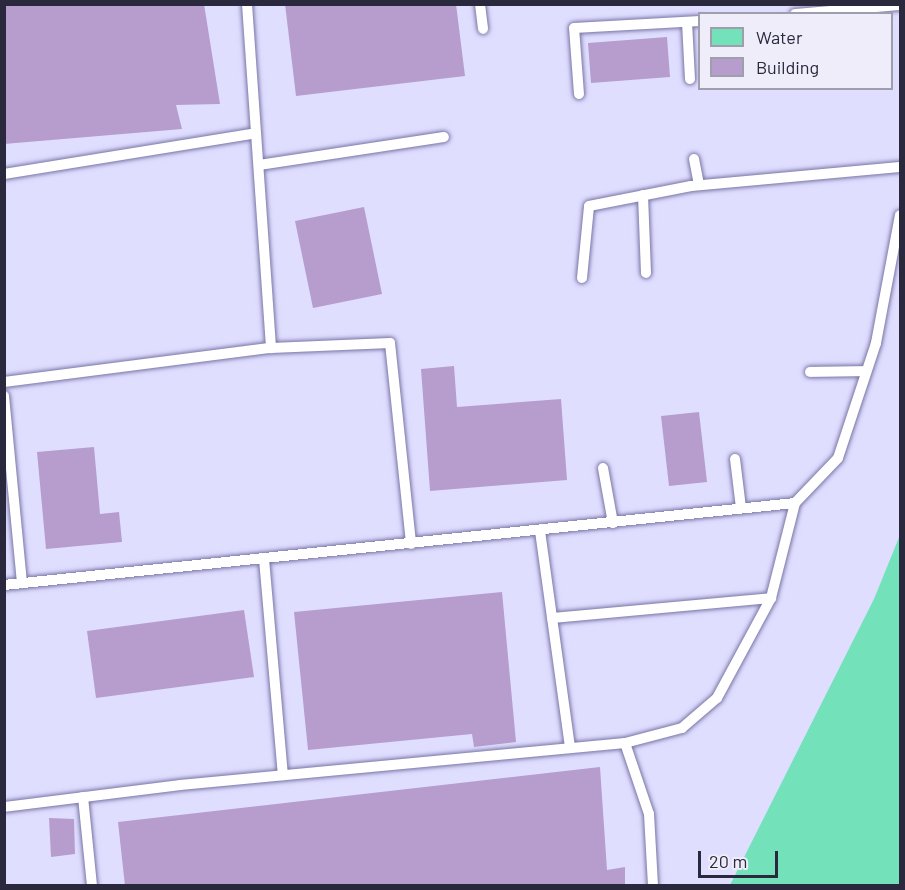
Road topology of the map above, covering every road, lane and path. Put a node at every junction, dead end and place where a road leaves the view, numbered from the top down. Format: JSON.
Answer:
{"nodes":[{"id":1,"x":247,"y":4,"type":"edge"},
{"id":2,"x":480,"y":4,"type":"edge"},
{"id":3,"x":900,"y":5,"type":"edge"},
{"id":4,"x":818,"y":12,"type":"edge"},
{"id":5,"x":698,"y":21,"type":"edge"},
{"id":6,"x":687,"y":22,"type":"junction"},
{"id":7,"x":483,"y":29,"type":"dead end"},
{"id":8,"x":690,"y":79,"type":"dead end"},
{"id":9,"x":579,"y":94,"type":"dead end"},
{"id":10,"x":256,"y":133,"type":"junction"},
{"id":11,"x":444,"y":136,"type":"dead end"},
{"id":12,"x":694,"y":159,"type":"dead end"},
{"id":13,"x":259,"y":165,"type":"junction"},
{"id":14,"x":900,"y":167,"type":"edge"},
{"id":15,"x":4,"y":174,"type":"edge"},
{"id":16,"x":699,"y":185,"type":"junction"},
{"id":17,"x":643,"y":195,"type":"junction"},
{"id":18,"x":900,"y":215,"type":"edge"},
{"id":19,"x":646,"y":273,"type":"dead end"},
{"id":20,"x":582,"y":278,"type":"dead end"},
{"id":21,"x":271,"y":348,"type":"junction"},
{"id":22,"x":866,"y":371,"type":"junction"},
{"id":23,"x":810,"y":372,"type":"dead end"},
{"id":24,"x":4,"y":382,"type":"edge"},
{"id":25,"x":4,"y":396,"type":"edge"},
{"id":26,"x":735,"y":459,"type":"dead end"},
{"id":27,"x":603,"y":468,"type":"dead end"},
{"id":28,"x":795,"y":503,"type":"junction"},
{"id":29,"x":741,"y":508,"type":"junction"},
{"id":30,"x":613,"y":523,"type":"junction"},
{"id":31,"x":540,"y":531,"type":"junction"},
{"id":32,"x":411,"y":544,"type":"junction"},
{"id":33,"x":264,"y":559,"type":"junction"},
{"id":34,"x":22,"y":583,"type":"junction"},
{"id":35,"x":4,"y":585,"type":"edge"},
{"id":36,"x":771,"y":598,"type":"junction"},
{"id":37,"x":552,"y":618,"type":"junction"},
{"id":38,"x":626,"y":743,"type":"junction"},
{"id":39,"x":570,"y":748,"type":"junction"},
{"id":40,"x":283,"y":775,"type":"junction"},
{"id":41,"x":83,"y":797,"type":"junction"},
{"id":42,"x":4,"y":807,"type":"edge"},
{"id":43,"x":92,"y":885,"type":"edge"},
{"id":44,"x":653,"y":885,"type":"edge"}],
"edges":[{"from":1,"to":10,"type":"lane"},
{"from":2,"to":7,"type":"lane"},
{"from":3,"to":4,"type":"lane"},
{"from":5,"to":6,"type":"lane"},
{"from":6,"to":8,"type":"lane"},
{"from":6,"to":9,"type":"lane"},
{"from":10,"to":13,"type":"lane"},
{"from":10,"to":15,"type":"lane"},
{"from":11,"to":13,"type":"lane"},
{"from":12,"to":16,"type":"lane"},
{"from":13,"to":21,"type":"lane"},
{"from":14,"to":16,"type":"lane"},
{"from":16,"to":17,"type":"lane"},
{"from":17,"to":19,"type":"lane"},
{"from":17,"to":20,"type":"lane"},
{"from":18,"to":22,"type":"lane"},
{"from":21,"to":24,"type":"lane"},
{"from":21,"to":32,"type":"lane"},
{"from":22,"to":23,"type":"lane"},
{"from":22,"to":28,"type":"lane"},
{"from":25,"to":34,"type":"lane"},
{"from":26,"to":29,"type":"lane"},
{"from":27,"to":30,"type":"lane"},
{"from":28,"to":29,"type":"lane"},
{"from":28,"to":36,"type":"lane"},
{"from":29,"to":30,"type":"lane"},
{"from":30,"to":31,"type":"lane"},
{"from":31,"to":32,"type":"lane"},
{"from":31,"to":37,"type":"lane"},
{"from":32,"to":33,"type":"lane"},
{"from":33,"to":34,"type":"lane"},
{"from":33,"to":40,"type":"lane"},
{"from":34,"to":35,"type":"lane"},
{"from":36,"to":37,"type":"lane"},
{"from":36,"to":38,"type":"lane"},
{"from":37,"to":39,"type":"lane"},
{"from":38,"to":39,"type":"lane"},
{"from":38,"to":44,"type":"lane"},
{"from":39,"to":40,"type":"lane"},
{"from":40,"to":41,"type":"lane"},
{"from":41,"to":42,"type":"lane"},
{"from":41,"to":43,"type":"lane"}]}
